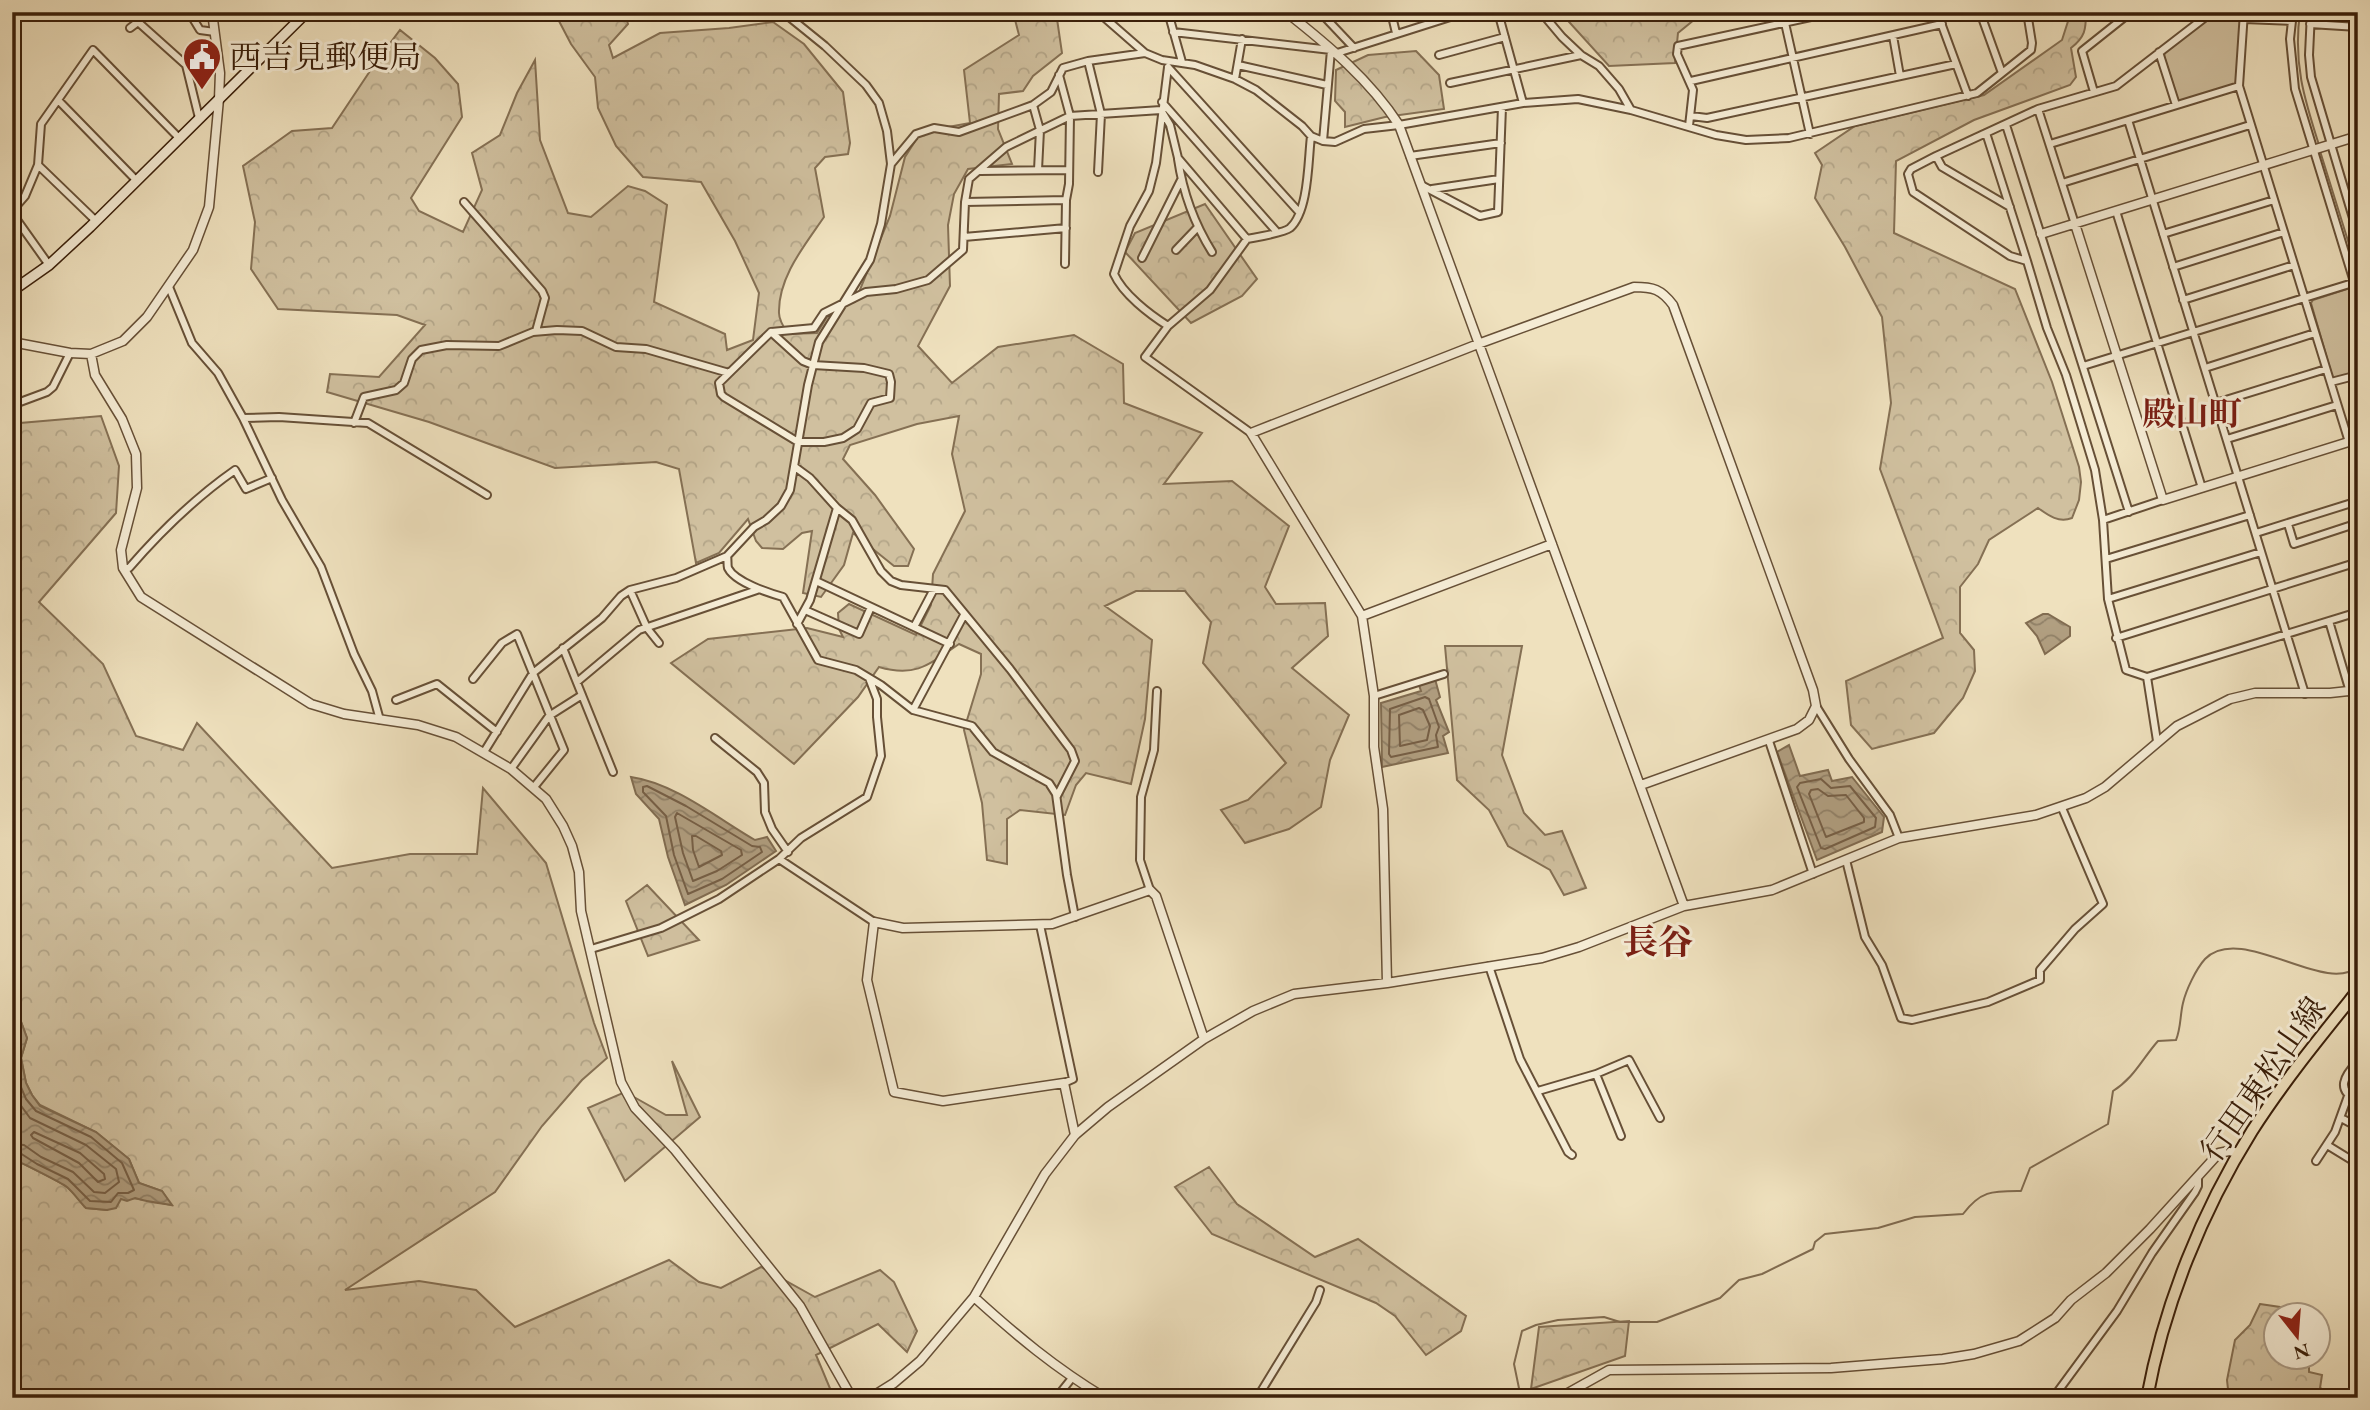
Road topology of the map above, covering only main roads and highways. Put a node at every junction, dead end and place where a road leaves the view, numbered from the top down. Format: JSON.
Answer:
{"nodes":[{"id":1,"x":307,"y":12,"type":"edge"},
{"id":2,"x":12,"y":291,"type":"edge"},
{"id":3,"x":2358,"y":990,"type":"edge"},
{"id":4,"x":2147,"y":1398,"type":"edge"}],
"edges":[{"from":1,"to":2,"type":"main road"},
{"from":3,"to":4,"type":"main road","name":"行田東松山線"}]}
